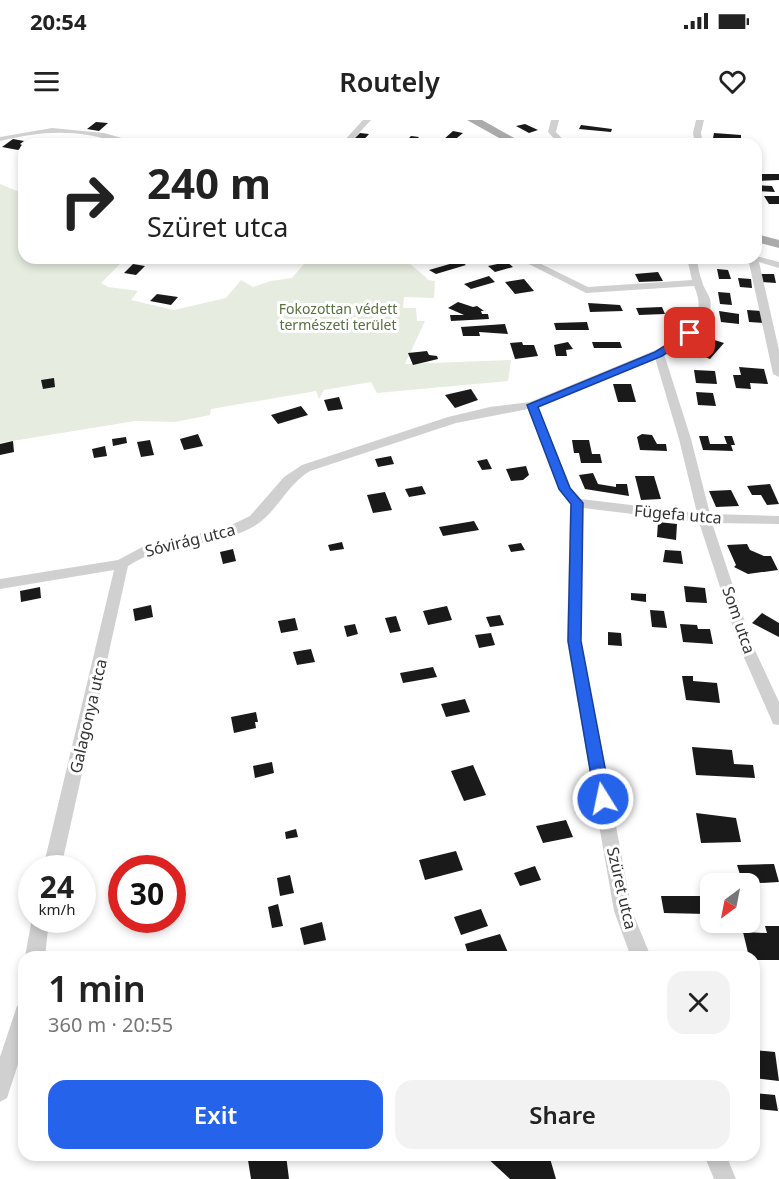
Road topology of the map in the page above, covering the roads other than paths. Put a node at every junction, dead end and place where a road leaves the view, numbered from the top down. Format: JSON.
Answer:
{"nodes":[{"id":1,"x":367,"y":120,"type":"edge"},
{"id":2,"x":473,"y":120,"type":"edge"},
{"id":3,"x":555,"y":120,"type":"edge"},
{"id":4,"x":700,"y":120,"type":"edge"},
{"id":5,"x":106,"y":138,"type":"edge"},
{"id":6,"x":350,"y":138,"type":"edge"},
{"id":7,"x":508,"y":138,"type":"edge"},
{"id":8,"x":558,"y":138,"type":"edge"},
{"id":9,"x":698,"y":138,"type":"edge"},
{"id":10,"x":0,"y":139,"type":"edge"},
{"id":11,"x":762,"y":240,"type":"edge"},
{"id":12,"x":779,"y":244,"type":"edge"},
{"id":13,"x":762,"y":260,"type":"edge"},
{"id":14,"x":534,"y":264,"type":"edge"},
{"id":15,"x":693,"y":264,"type":"edge"},
{"id":16,"x":754,"y":264,"type":"edge"},
{"id":17,"x":779,"y":264,"type":"edge"},
{"id":18,"x":697,"y":283,"type":"junction"},
{"id":19,"x":658,"y":354,"type":"junction"},
{"id":20,"x":779,"y":374,"type":"edge"},
{"id":21,"x":532,"y":405,"type":"junction"},
{"id":22,"x":577,"y":503,"type":"junction"},
{"id":23,"x":705,"y":518,"type":"junction"},
{"id":24,"x":779,"y":520,"type":"edge"},
{"id":25,"x":122,"y":564,"type":"junction"},
{"id":26,"x":0,"y":584,"type":"edge"},
{"id":27,"x":779,"y":719,"type":"edge"},
{"id":28,"x":55,"y":855,"type":"edge"},
{"id":29,"x":38,"y":933,"type":"edge"},
{"id":30,"x":36,"y":951,"type":"edge"},
{"id":31,"x":638,"y":951,"type":"edge"},
{"id":32,"x":18,"y":1032,"type":"edge"},
{"id":33,"x":0,"y":1091,"type":"edge"},
{"id":34,"x":718,"y":1161,"type":"edge"},
{"id":35,"x":725,"y":1179,"type":"edge"}],
"edges":[{"from":1,"to":6,"type":"street"},
{"from":2,"to":7,"type":"main road"},
{"from":3,"to":8,"type":"street"},
{"from":4,"to":9,"type":"street"},
{"from":5,"to":10,"type":"street"},
{"from":11,"to":12,"type":"main road"},
{"from":13,"to":17,"type":"street"},
{"from":14,"to":18,"type":"street"},
{"from":15,"to":18,"type":"street"},
{"from":16,"to":20,"type":"street"},
{"from":18,"to":19,"type":"street"},
{"from":19,"to":21,"type":"street"},
{"from":19,"to":23,"type":"street","name":"Som utca"},
{"from":21,"to":22,"type":"street"},
{"from":21,"to":25,"type":"street","name":"Sóvirág utca"},
{"from":22,"to":23,"type":"street","name":"Fügefa utca"},
{"from":22,"to":31,"type":"street","name":"Szüret utca"},
{"from":23,"to":24,"type":"street","name":"Fügefa utca"},
{"from":23,"to":27,"type":"street","name":"Som utca"},
{"from":25,"to":26,"type":"street","name":"Sóvirág utca"},
{"from":25,"to":28,"type":"street","name":"Galagonya utca"},
{"from":29,"to":30,"type":"street"},
{"from":32,"to":33,"type":"street"},
{"from":34,"to":35,"type":"street"}]}
